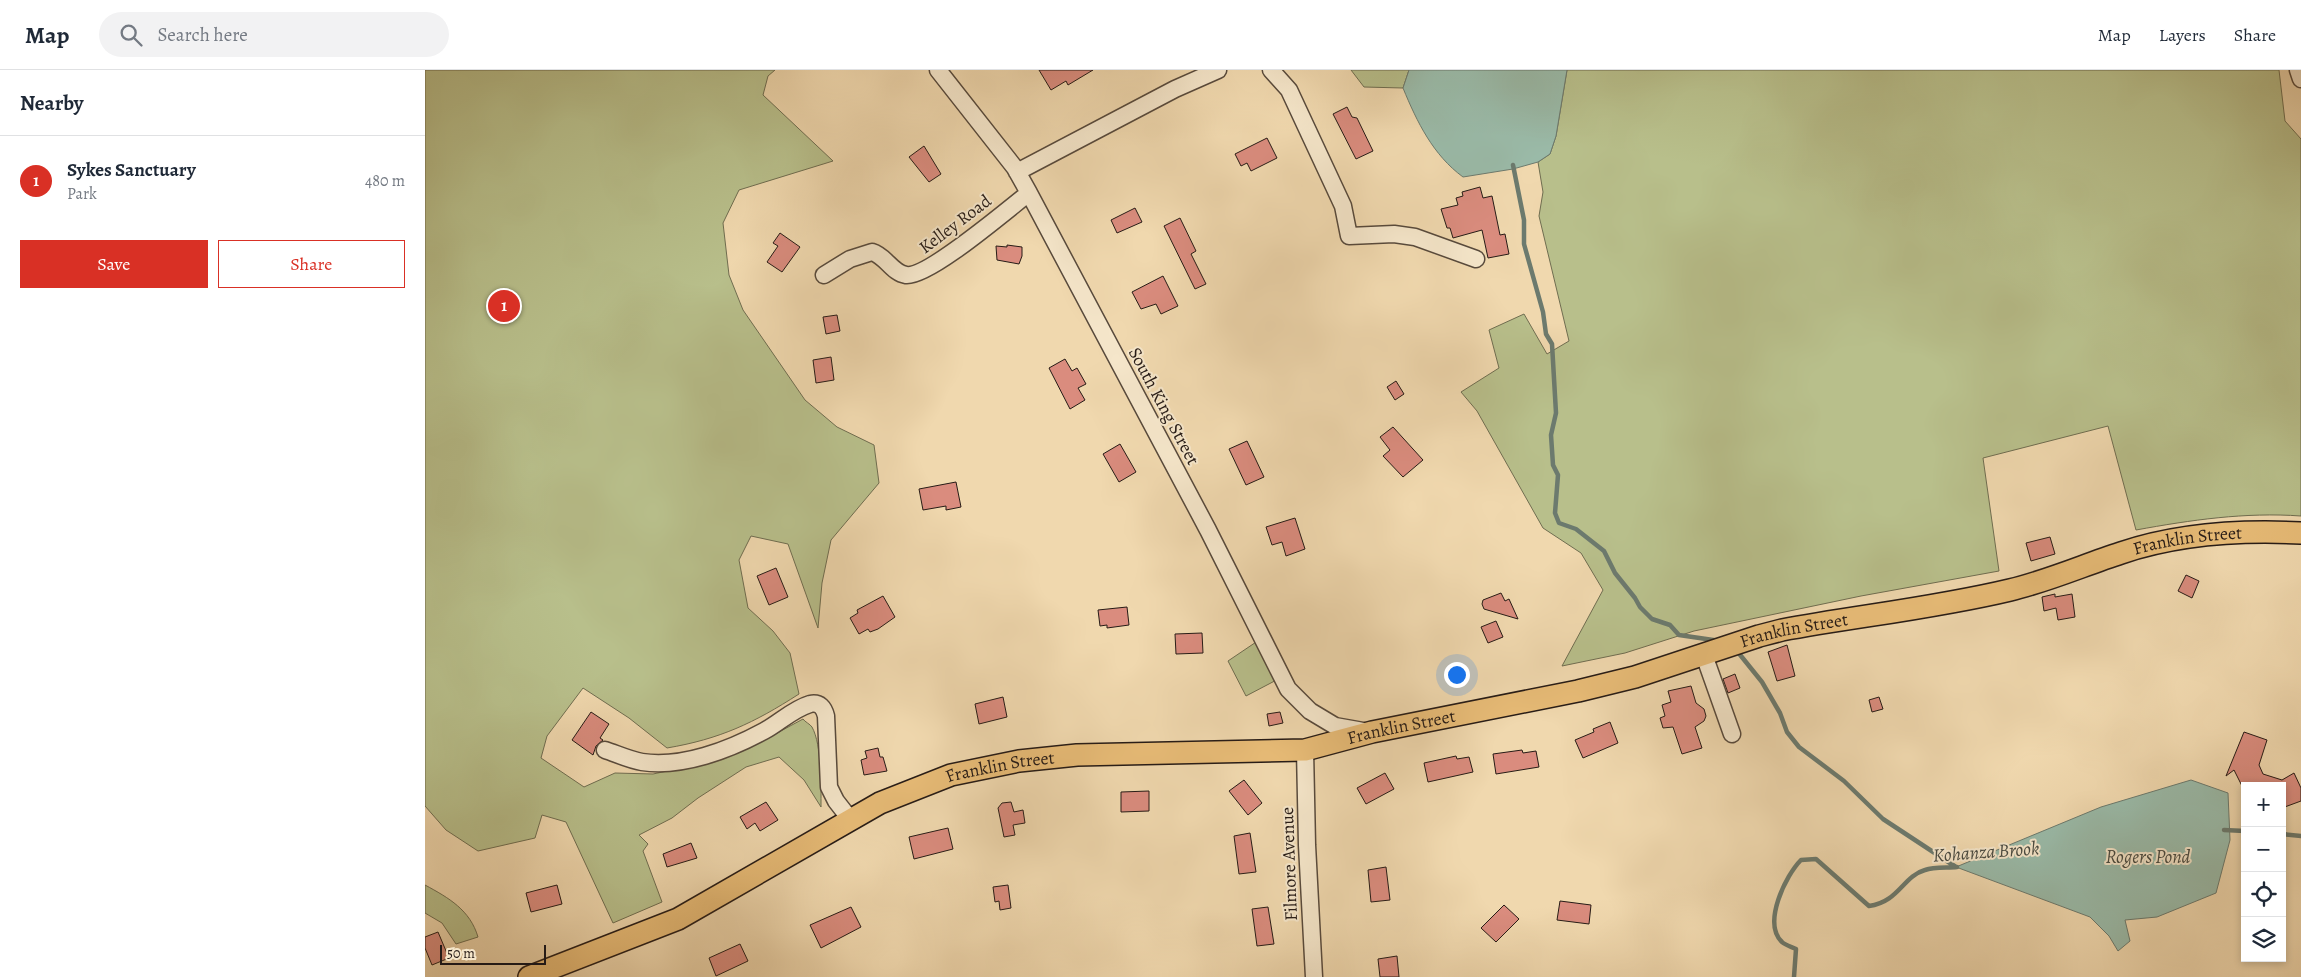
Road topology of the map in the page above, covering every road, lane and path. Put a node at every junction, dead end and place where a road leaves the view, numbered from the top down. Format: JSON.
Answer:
{"nodes":[{"id":1,"x":938,"y":70,"type":"edge"},
{"id":2,"x":1219,"y":70,"type":"edge"},
{"id":3,"x":1271,"y":70,"type":"edge"},
{"id":4,"x":2298,"y":70,"type":"edge"},
{"id":5,"x":2301,"y":79,"type":"edge"},
{"id":6,"x":1017,"y":172,"type":"junction"},
{"id":7,"x":1029,"y":193,"type":"junction"},
{"id":8,"x":1476,"y":259,"type":"dead end"},
{"id":9,"x":824,"y":275,"type":"dead end"},
{"id":10,"x":2301,"y":533,"type":"edge"},
{"id":11,"x":1704,"y":655,"type":"junction"},
{"id":12,"x":1372,"y":732,"type":"junction"},
{"id":13,"x":1732,"y":734,"type":"dead end"},
{"id":14,"x":605,"y":750,"type":"dead end"},
{"id":15,"x":1305,"y":750,"type":"junction"},
{"id":16,"x":850,"y":819,"type":"junction"},
{"id":17,"x":529,"y":977,"type":"edge"},
{"id":18,"x":1314,"y":977,"type":"edge"}],
"edges":[{"from":1,"to":6,"type":"street","name":"South King Street"},
{"from":2,"to":6,"type":"street"},
{"from":3,"to":8,"type":"street"},
{"from":4,"to":5,"type":"street"},
{"from":6,"to":7,"type":"street","name":"South King Street"},
{"from":7,"to":9,"type":"street","name":"Kelley Road"},
{"from":7,"to":12,"type":"street","name":"South King Street"},
{"from":10,"to":11,"type":"main road","name":"Franklin Street"},
{"from":11,"to":12,"type":"main road","name":"Franklin Street"},
{"from":11,"to":13,"type":"street"},
{"from":12,"to":15,"type":"main road","name":"Franklin Street"},
{"from":14,"to":16,"type":"street"},
{"from":15,"to":16,"type":"main road","name":"Franklin Street"},
{"from":15,"to":18,"type":"street","name":"Filmore Avenue"},
{"from":16,"to":17,"type":"main road","name":"Franklin Street"}]}
